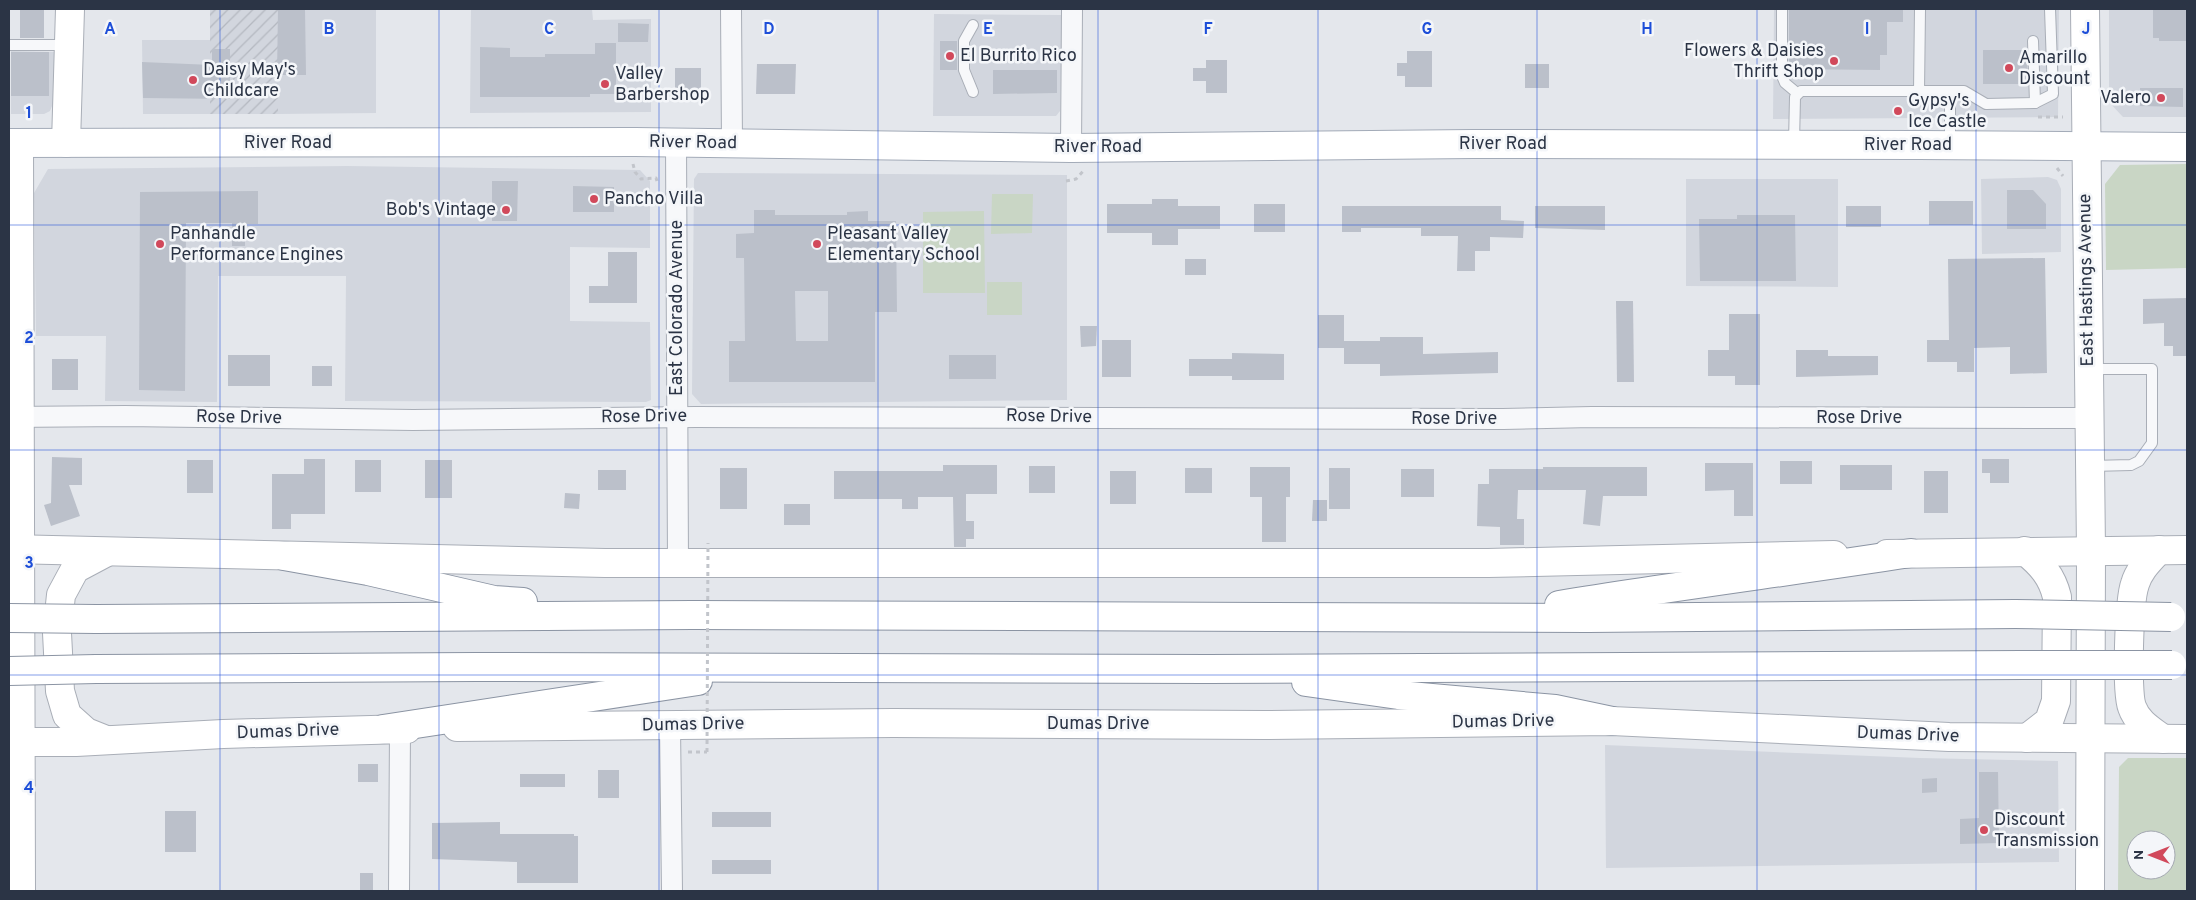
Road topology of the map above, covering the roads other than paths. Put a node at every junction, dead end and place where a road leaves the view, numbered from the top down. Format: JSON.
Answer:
{"nodes":[{"id":1,"x":70,"y":9,"type":"edge"},
{"id":2,"x":731,"y":9,"type":"edge"},
{"id":3,"x":1072,"y":9,"type":"edge"},
{"id":4,"x":1782,"y":9,"type":"edge"},
{"id":5,"x":1920,"y":9,"type":"edge"},
{"id":6,"x":2050,"y":9,"type":"edge"},
{"id":7,"x":2085,"y":9,"type":"edge"},
{"id":8,"x":973,"y":25,"type":"dead end"},
{"id":9,"x":2033,"y":41,"type":"dead end"},
{"id":10,"x":9,"y":45,"type":"edge"},
{"id":11,"x":70,"y":45,"type":"junction"},
{"id":12,"x":1919,"y":91,"type":"junction"},
{"id":13,"x":1950,"y":91,"type":"junction"},
{"id":14,"x":973,"y":92,"type":"dead end"},
{"id":15,"x":1797,"y":93,"type":"junction"},
{"id":16,"x":2035,"y":103,"type":"junction"},
{"id":17,"x":66,"y":142,"type":"junction"},
{"id":18,"x":14,"y":143,"type":"edge"},
{"id":19,"x":676,"y":143,"type":"junction"},
{"id":20,"x":732,"y":143,"type":"junction"},
{"id":21,"x":1794,"y":144,"type":"junction"},
{"id":22,"x":1950,"y":145,"type":"junction"},
{"id":23,"x":2085,"y":147,"type":"junction"},
{"id":24,"x":2187,"y":147,"type":"edge"},
{"id":25,"x":1071,"y":148,"type":"junction"},
{"id":26,"x":2089,"y":369,"type":"junction"},
{"id":27,"x":14,"y":417,"type":"edge"},
{"id":28,"x":677,"y":418,"type":"junction"},
{"id":29,"x":2090,"y":418,"type":"junction"},
{"id":30,"x":2090,"y":466,"type":"junction"},
{"id":31,"x":14,"y":550,"type":"edge"},
{"id":32,"x":2158,"y":550,"type":"junction"},
{"id":33,"x":2187,"y":550,"type":"edge"},
{"id":34,"x":2025,"y":551,"type":"junction"},
{"id":35,"x":2091,"y":551,"type":"junction"},
{"id":36,"x":108,"y":552,"type":"junction"},
{"id":37,"x":1911,"y":553,"type":"junction"},
{"id":38,"x":284,"y":556,"type":"junction"},
{"id":39,"x":678,"y":563,"type":"junction"},
{"id":40,"x":692,"y":615,"type":"junction"},
{"id":41,"x":1479,"y":617,"type":"junction"},
{"id":42,"x":2179,"y":617,"type":"edge"},
{"id":43,"x":9,"y":618,"type":"edge"},
{"id":44,"x":2180,"y":664,"type":"edge"},
{"id":45,"x":776,"y":668,"type":"junction"},
{"id":46,"x":1208,"y":669,"type":"junction"},
{"id":47,"x":9,"y":671,"type":"edge"},
{"id":48,"x":1612,"y":721,"type":"junction"},
{"id":49,"x":670,"y":726,"type":"junction"},
{"id":50,"x":392,"y":729,"type":"junction"},
{"id":51,"x":2027,"y":738,"type":"junction"},
{"id":52,"x":2091,"y":738,"type":"junction"},
{"id":53,"x":2175,"y":739,"type":"edge"},
{"id":54,"x":106,"y":740,"type":"junction"},
{"id":55,"x":15,"y":742,"type":"edge"},
{"id":56,"x":21,"y":891,"type":"edge"},
{"id":57,"x":400,"y":891,"type":"edge"},
{"id":58,"x":672,"y":891,"type":"edge"},
{"id":59,"x":2090,"y":891,"type":"edge"}],
"edges":[{"from":1,"to":11,"type":"main road"},
{"from":2,"to":20,"type":"street"},
{"from":3,"to":25,"type":"street"},
{"from":4,"to":15,"type":"lane"},
{"from":5,"to":12,"type":"lane"},
{"from":6,"to":16,"type":"lane"},
{"from":7,"to":23,"type":"main road","name":"East Hastings Avenue"},
{"from":8,"to":14,"type":"lane"},
{"from":9,"to":16,"type":"lane"},
{"from":10,"to":11,"type":"lane"},
{"from":11,"to":17,"type":"main road"},
{"from":12,"to":13,"type":"lane"},
{"from":12,"to":15,"type":"lane"},
{"from":13,"to":16,"type":"lane"},
{"from":13,"to":22,"type":"lane"},
{"from":15,"to":21,"type":"lane"},
{"from":17,"to":18,"type":"main road","name":"River Road"},
{"from":17,"to":19,"type":"main road","name":"River Road"},
{"from":18,"to":27,"type":"main road"},
{"from":19,"to":20,"type":"main road","name":"River Road"},
{"from":19,"to":28,"type":"street","name":"East Colorado Avenue"},
{"from":20,"to":25,"type":"main road","name":"River Road"},
{"from":21,"to":22,"type":"main road","name":"River Road"},
{"from":21,"to":25,"type":"main road","name":"River Road"},
{"from":22,"to":23,"type":"main road","name":"River Road"},
{"from":23,"to":24,"type":"main road","name":"River Road"},
{"from":23,"to":26,"type":"main road","name":"East Hastings Avenue"},
{"from":26,"to":29,"type":"main road","name":"East Hastings Avenue"},
{"from":26,"to":30,"type":"lane"},
{"from":27,"to":28,"type":"street","name":"Rose Drive"},
{"from":27,"to":31,"type":"main road"},
{"from":28,"to":29,"type":"street","name":"Rose Drive"},
{"from":28,"to":39,"type":"street","name":"East Colorado Avenue"},
{"from":29,"to":30,"type":"main road","name":"East Hastings Avenue"},
{"from":30,"to":35,"type":"main road","name":"East Hastings Avenue"},
{"from":31,"to":36,"type":"main road"},
{"from":31,"to":55,"type":"main road"},
{"from":32,"to":33,"type":"main road"},
{"from":32,"to":35,"type":"main road"},
{"from":32,"to":53,"type":"main road"},
{"from":34,"to":35,"type":"main road"},
{"from":34,"to":37,"type":"main road"},
{"from":34,"to":51,"type":"main road"},
{"from":35,"to":52,"type":"main road","name":"East Hastings Avenue"},
{"from":36,"to":38,"type":"main road"},
{"from":36,"to":54,"type":"main road"},
{"from":37,"to":39,"type":"main road"},
{"from":37,"to":41,"type":"main road"},
{"from":38,"to":39,"type":"main road"},
{"from":38,"to":40,"type":"main road"},
{"from":40,"to":41,"type":"main road"},
{"from":40,"to":43,"type":"main road","bridge":true},
{"from":41,"to":42,"type":"main road","bridge":true},
{"from":44,"to":46,"type":"main road","bridge":true},
{"from":45,"to":46,"type":"main road"},
{"from":45,"to":47,"type":"main road","bridge":true},
{"from":45,"to":50,"type":"main road"},
{"from":46,"to":48,"type":"main road"},
{"from":48,"to":49,"type":"main road","name":"Dumas Drive"},
{"from":48,"to":51,"type":"main road","name":"Dumas Drive"},
{"from":49,"to":50,"type":"main road","name":"Dumas Drive"},
{"from":49,"to":58,"type":"street"},
{"from":50,"to":54,"type":"main road","name":"Dumas Drive"},
{"from":50,"to":57,"type":"street"},
{"from":51,"to":52,"type":"main road","name":"Dumas Drive"},
{"from":52,"to":53,"type":"main road","name":"Dumas Drive"},
{"from":52,"to":59,"type":"main road","name":"East Hastings Avenue"},
{"from":54,"to":55,"type":"main road","name":"Dumas Drive"},
{"from":55,"to":56,"type":"main road"}]}
